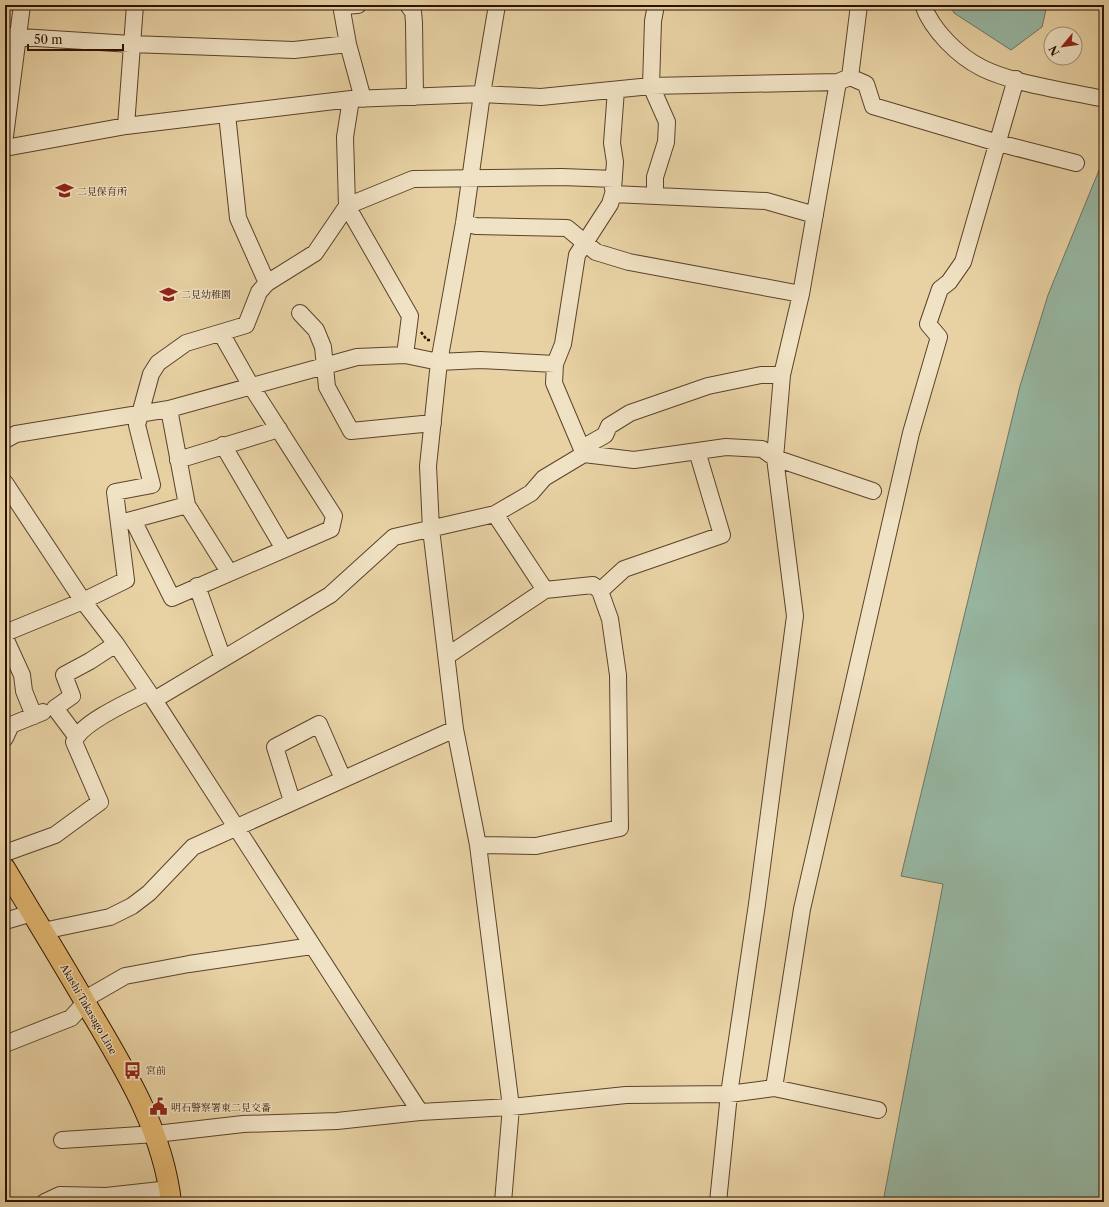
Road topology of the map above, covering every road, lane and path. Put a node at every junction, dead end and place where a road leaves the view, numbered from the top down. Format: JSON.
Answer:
{"nodes":[{"id":1,"x":22,"y":5,"type":"edge"},
{"id":2,"x":135,"y":5,"type":"edge"},
{"id":3,"x":358,"y":5,"type":"edge"},
{"id":4,"x":408,"y":5,"type":"edge"},
{"id":5,"x":497,"y":5,"type":"edge"},
{"id":6,"x":656,"y":5,"type":"edge"},
{"id":7,"x":859,"y":5,"type":"edge"},
{"id":8,"x":923,"y":5,"type":"edge"},
{"id":9,"x":342,"y":6,"type":"edge"},
{"id":10,"x":12,"y":35,"type":"edge"},
{"id":11,"x":131,"y":44,"type":"junction"},
{"id":12,"x":348,"y":44,"type":"junction"},
{"id":13,"x":1016,"y":79,"type":"junction"},
{"id":14,"x":844,"y":80,"type":"junction"},
{"id":15,"x":651,"y":86,"type":"junction"},
{"id":16,"x":616,"y":90,"type":"junction"},
{"id":17,"x":482,"y":94,"type":"junction"},
{"id":18,"x":415,"y":97,"type":"junction"},
{"id":19,"x":357,"y":99,"type":"junction"},
{"id":20,"x":1104,"y":99,"type":"edge"},
{"id":21,"x":227,"y":114,"type":"junction"},
{"id":22,"x":126,"y":126,"type":"junction"},
{"id":23,"x":5,"y":136,"type":"edge"},
{"id":24,"x":998,"y":143,"type":"junction"},
{"id":25,"x":5,"y":148,"type":"edge"},
{"id":26,"x":1076,"y":163,"type":"dead end"},
{"id":27,"x":470,"y":178,"type":"junction"},
{"id":28,"x":613,"y":187,"type":"junction"},
{"id":29,"x":655,"y":196,"type":"junction"},
{"id":30,"x":347,"y":206,"type":"junction"},
{"id":31,"x":815,"y":215,"type":"junction"},
{"id":32,"x":464,"y":223,"type":"junction"},
{"id":33,"x":585,"y":242,"type":"junction"},
{"id":34,"x":266,"y":283,"type":"junction"},
{"id":35,"x":801,"y":294,"type":"junction"},
{"id":36,"x":300,"y":313,"type":"dead end"},
{"id":37,"x":410,"y":316,"type":"junction"},
{"id":38,"x":221,"y":333,"type":"junction"},
{"id":39,"x":443,"y":341,"type":"junction"},
{"id":40,"x":405,"y":355,"type":"junction"},
{"id":41,"x":439,"y":362,"type":"junction"},
{"id":42,"x":555,"y":364,"type":"junction"},
{"id":43,"x":325,"y":366,"type":"junction"},
{"id":44,"x":782,"y":375,"type":"junction"},
{"id":45,"x":252,"y":386,"type":"junction"},
{"id":46,"x":169,"y":410,"type":"junction"},
{"id":47,"x":141,"y":414,"type":"junction"},
{"id":48,"x":433,"y":423,"type":"junction"},
{"id":49,"x":279,"y":429,"type":"junction"},
{"id":50,"x":5,"y":440,"type":"edge"},
{"id":51,"x":223,"y":445,"type":"junction"},
{"id":52,"x":583,"y":451,"type":"junction"},
{"id":53,"x":697,"y":451,"type":"junction"},
{"id":54,"x":775,"y":458,"type":"junction"},
{"id":55,"x":178,"y":460,"type":"junction"},
{"id":56,"x":5,"y":483,"type":"edge"},
{"id":57,"x":873,"y":491,"type":"dead end"},
{"id":58,"x":187,"y":505,"type":"junction"},
{"id":59,"x":495,"y":514,"type":"junction"},
{"id":60,"x":126,"y":522,"type":"junction"},
{"id":61,"x":431,"y":529,"type":"junction"},
{"id":62,"x":284,"y":549,"type":"junction"},
{"id":63,"x":229,"y":572,"type":"junction"},
{"id":64,"x":197,"y":586,"type":"junction"},
{"id":65,"x":545,"y":590,"type":"junction"},
{"id":66,"x":600,"y":591,"type":"junction"},
{"id":67,"x":83,"y":601,"type":"junction"},
{"id":68,"x":5,"y":638,"type":"edge"},
{"id":69,"x":116,"y":644,"type":"junction"},
{"id":70,"x":447,"y":656,"type":"junction"},
{"id":71,"x":223,"y":659,"type":"junction"},
{"id":72,"x":151,"y":696,"type":"junction"},
{"id":73,"x":55,"y":708,"type":"junction"},
{"id":74,"x":34,"y":716,"type":"junction"},
{"id":75,"x":455,"y":729,"type":"junction"},
{"id":76,"x":76,"y":736,"type":"junction"},
{"id":77,"x":5,"y":738,"type":"edge"},
{"id":78,"x":343,"y":779,"type":"junction"},
{"id":79,"x":292,"y":801,"type":"junction"},
{"id":80,"x":235,"y":827,"type":"junction"},
{"id":81,"x":478,"y":845,"type":"junction"},
{"id":82,"x":5,"y":853,"type":"edge"},
{"id":83,"x":5,"y":868,"type":"edge"},
{"id":84,"x":32,"y":913,"type":"junction"},
{"id":85,"x":5,"y":921,"type":"edge"},
{"id":86,"x":43,"y":931,"type":"junction"},
{"id":87,"x":312,"y":946,"type":"junction"},
{"id":88,"x":86,"y":1003,"type":"junction"},
{"id":89,"x":5,"y":1044,"type":"edge"},
{"id":90,"x":774,"y":1088,"type":"junction"},
{"id":91,"x":729,"y":1094,"type":"junction"},
{"id":92,"x":511,"y":1107,"type":"junction"},
{"id":93,"x":878,"y":1110,"type":"dead end"},
{"id":94,"x":420,"y":1112,"type":"junction"},
{"id":95,"x":156,"y":1134,"type":"junction"},
{"id":96,"x":62,"y":1140,"type":"dead end"},
{"id":97,"x":170,"y":1196,"type":"edge"},
{"id":98,"x":44,"y":1202,"type":"edge"},
{"id":99,"x":503,"y":1202,"type":"edge"},
{"id":100,"x":718,"y":1202,"type":"edge"}],
"edges":[{"from":1,"to":10,"type":"street"},
{"from":2,"to":11,"type":"street"},
{"from":3,"to":9,"type":"street"},
{"from":4,"to":18,"type":"street"},
{"from":5,"to":17,"type":"street"},
{"from":6,"to":15,"type":"street"},
{"from":7,"to":14,"type":"street"},
{"from":8,"to":13,"type":"street"},
{"from":9,"to":12,"type":"street"},
{"from":10,"to":11,"type":"street"},
{"from":10,"to":23,"type":"street"},
{"from":11,"to":12,"type":"street"},
{"from":11,"to":22,"type":"street"},
{"from":12,"to":19,"type":"street"},
{"from":13,"to":20,"type":"street"},
{"from":13,"to":24,"type":"street"},
{"from":14,"to":15,"type":"street"},
{"from":14,"to":24,"type":"street"},
{"from":14,"to":31,"type":"street"},
{"from":15,"to":16,"type":"street"},
{"from":15,"to":29,"type":"street"},
{"from":16,"to":17,"type":"street"},
{"from":16,"to":28,"type":"street"},
{"from":17,"to":18,"type":"street"},
{"from":17,"to":27,"type":"street"},
{"from":18,"to":19,"type":"street"},
{"from":19,"to":21,"type":"street"},
{"from":19,"to":30,"type":"street"},
{"from":21,"to":22,"type":"street"},
{"from":21,"to":34,"type":"street"},
{"from":22,"to":25,"type":"street"},
{"from":24,"to":26,"type":"street"},
{"from":24,"to":90,"type":"street"},
{"from":27,"to":28,"type":"street"},
{"from":27,"to":30,"type":"street"},
{"from":27,"to":32,"type":"street"},
{"from":28,"to":29,"type":"street"},
{"from":28,"to":33,"type":"street"},
{"from":29,"to":31,"type":"street"},
{"from":30,"to":34,"type":"street"},
{"from":30,"to":37,"type":"street"},
{"from":31,"to":35,"type":"street"},
{"from":32,"to":33,"type":"street"},
{"from":32,"to":39,"type":"street"},
{"from":33,"to":35,"type":"street"},
{"from":33,"to":42,"type":"street"},
{"from":34,"to":38,"type":"street"},
{"from":35,"to":44,"type":"street"},
{"from":36,"to":43,"type":"street"},
{"from":37,"to":39,"type":"path"},
{"from":37,"to":40,"type":"street"},
{"from":38,"to":45,"type":"street"},
{"from":38,"to":47,"type":"street"},
{"from":39,"to":41,"type":"street"},
{"from":40,"to":41,"type":"street"},
{"from":40,"to":43,"type":"street"},
{"from":41,"to":42,"type":"street"},
{"from":41,"to":48,"type":"street"},
{"from":42,"to":52,"type":"street"},
{"from":43,"to":45,"type":"street"},
{"from":43,"to":48,"type":"street"},
{"from":44,"to":52,"type":"street"},
{"from":44,"to":54,"type":"street"},
{"from":45,"to":46,"type":"street"},
{"from":45,"to":49,"type":"street"},
{"from":46,"to":47,"type":"street"},
{"from":46,"to":55,"type":"street"},
{"from":47,"to":50,"type":"street"},
{"from":47,"to":60,"type":"street"},
{"from":48,"to":61,"type":"street"},
{"from":49,"to":51,"type":"street"},
{"from":49,"to":62,"type":"street"},
{"from":51,"to":55,"type":"street"},
{"from":51,"to":62,"type":"street"},
{"from":52,"to":53,"type":"street"},
{"from":52,"to":59,"type":"street"},
{"from":53,"to":54,"type":"street"},
{"from":53,"to":66,"type":"street"},
{"from":54,"to":57,"type":"street"},
{"from":54,"to":91,"type":"street"},
{"from":55,"to":58,"type":"street"},
{"from":56,"to":67,"type":"street"},
{"from":58,"to":60,"type":"street"},
{"from":58,"to":63,"type":"street"},
{"from":59,"to":61,"type":"street"},
{"from":59,"to":65,"type":"street"},
{"from":60,"to":64,"type":"street"},
{"from":60,"to":67,"type":"street"},
{"from":61,"to":70,"type":"street"},
{"from":61,"to":71,"type":"street"},
{"from":62,"to":63,"type":"street"},
{"from":63,"to":64,"type":"street"},
{"from":64,"to":71,"type":"street"},
{"from":65,"to":66,"type":"street"},
{"from":65,"to":70,"type":"street"},
{"from":66,"to":81,"type":"street"},
{"from":67,"to":68,"type":"street"},
{"from":67,"to":69,"type":"street"},
{"from":68,"to":74,"type":"street"},
{"from":69,"to":72,"type":"street"},
{"from":69,"to":73,"type":"street"},
{"from":70,"to":75,"type":"street"},
{"from":71,"to":72,"type":"street"},
{"from":72,"to":76,"type":"street"},
{"from":72,"to":80,"type":"street"},
{"from":73,"to":74,"type":"street"},
{"from":73,"to":76,"type":"street"},
{"from":74,"to":77,"type":"street"},
{"from":75,"to":78,"type":"street"},
{"from":75,"to":81,"type":"street"},
{"from":76,"to":82,"type":"street"},
{"from":78,"to":79,"type":"street"},
{"from":78,"to":79,"type":"street"},
{"from":79,"to":80,"type":"street"},
{"from":80,"to":86,"type":"street"},
{"from":80,"to":87,"type":"street"},
{"from":81,"to":92,"type":"street"},
{"from":83,"to":84,"type":"main road","name":"Akashi Takasago Line"},
{"from":84,"to":85,"type":"street"},
{"from":84,"to":86,"type":"main road","name":"Akashi Takasago Line"},
{"from":86,"to":88,"type":"main road","name":"Akashi Takasago Line"},
{"from":87,"to":88,"type":"street"},
{"from":87,"to":94,"type":"street"},
{"from":88,"to":89,"type":"street"},
{"from":88,"to":95,"type":"main road","name":"Akashi Takasago Line"},
{"from":90,"to":91,"type":"street"},
{"from":90,"to":93,"type":"street"},
{"from":91,"to":92,"type":"street"},
{"from":91,"to":100,"type":"street"},
{"from":92,"to":94,"type":"street"},
{"from":92,"to":99,"type":"street"},
{"from":94,"to":95,"type":"street"},
{"from":95,"to":96,"type":"street"},
{"from":95,"to":97,"type":"main road","name":"Akashi Takasago Line"},
{"from":97,"to":98,"type":"street"}]}
